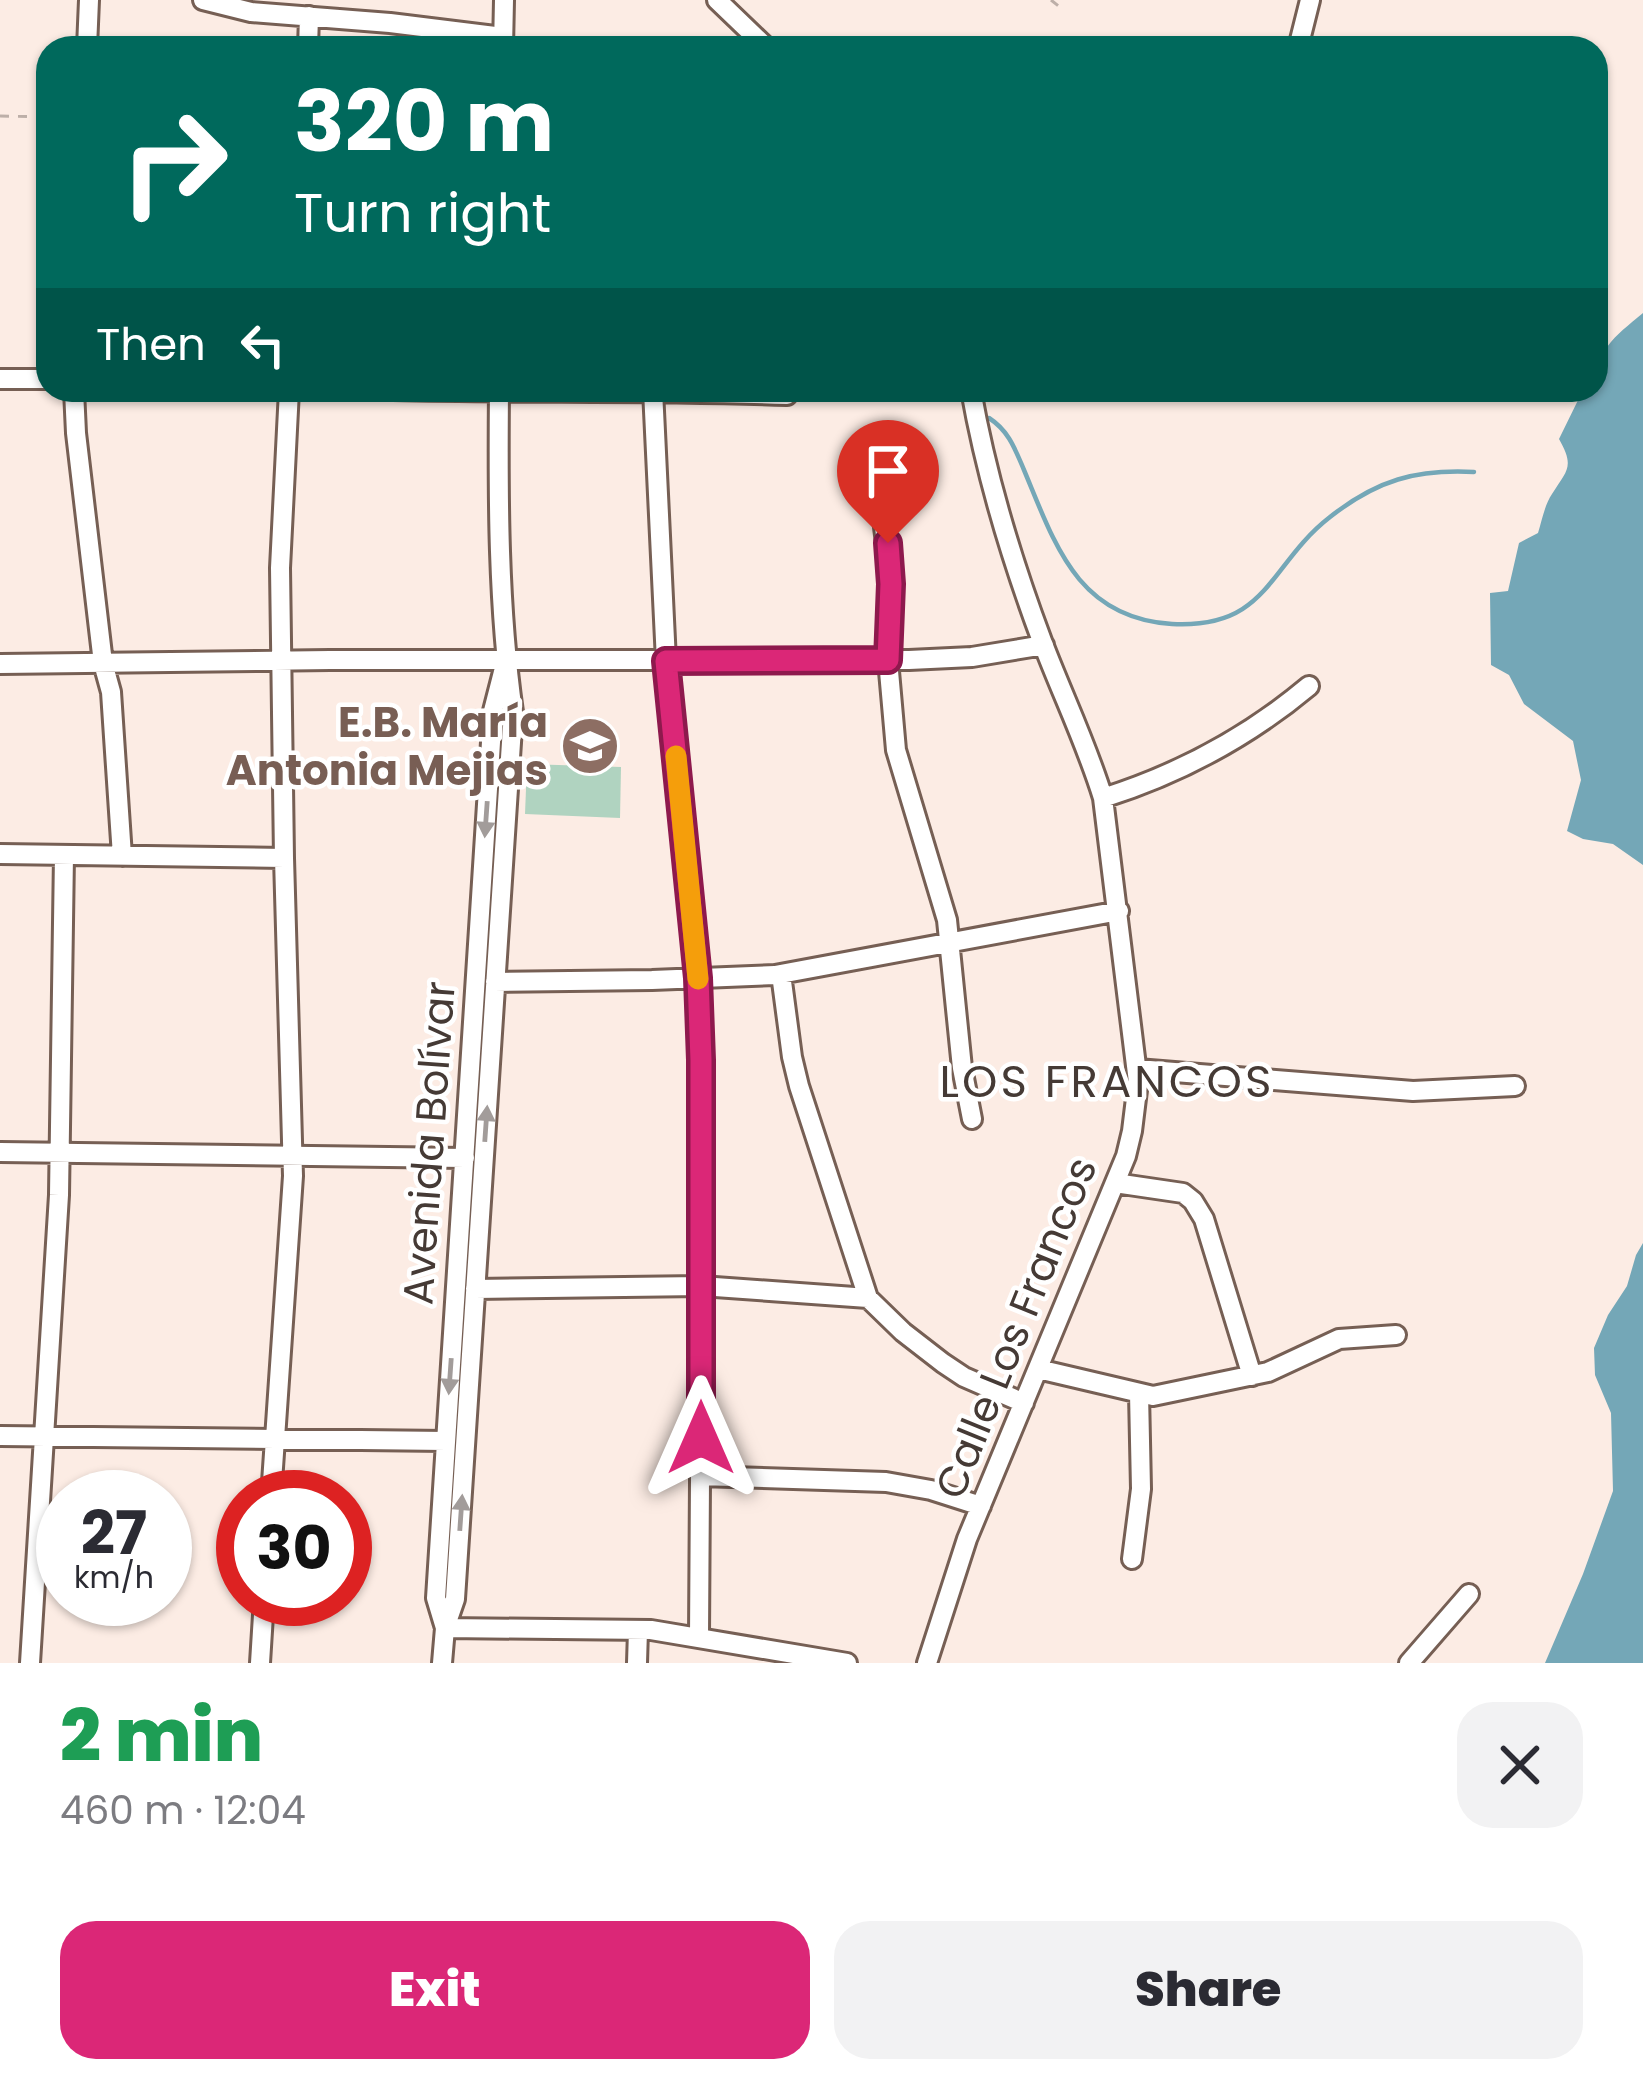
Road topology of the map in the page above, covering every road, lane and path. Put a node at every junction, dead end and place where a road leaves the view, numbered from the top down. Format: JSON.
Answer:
{"nodes":[{"id":1,"x":89,"y":0,"type":"edge"},
{"id":2,"x":203,"y":0,"type":"edge"},
{"id":3,"x":504,"y":0,"type":"edge"},
{"id":4,"x":717,"y":0,"type":"edge"},
{"id":5,"x":1051,"y":0,"type":"edge"},
{"id":6,"x":1310,"y":0,"type":"edge"},
{"id":7,"x":1061,"y":8,"type":"dead end"},
{"id":8,"x":309,"y":16,"type":"junction"},
{"id":9,"x":88,"y":36,"type":"edge"},
{"id":10,"x":308,"y":36,"type":"edge"},
{"id":11,"x":467,"y":36,"type":"edge"},
{"id":12,"x":503,"y":36,"type":"edge"},
{"id":13,"x":754,"y":36,"type":"edge"},
{"id":14,"x":1301,"y":36,"type":"edge"},
{"id":15,"x":0,"y":116,"type":"edge"},
{"id":16,"x":36,"y":117,"type":"edge"},
{"id":17,"x":0,"y":379,"type":"edge"},
{"id":18,"x":36,"y":379,"type":"edge"},
{"id":19,"x":75,"y":402,"type":"edge"},
{"id":20,"x":288,"y":402,"type":"edge"},
{"id":21,"x":499,"y":402,"type":"edge"},
{"id":22,"x":654,"y":402,"type":"edge"},
{"id":23,"x":974,"y":402,"type":"edge"},
{"id":24,"x":878,"y":478,"type":"dead end"},
{"id":25,"x":1044,"y":645,"type":"junction"},
{"id":26,"x":281,"y":660,"type":"junction"},
{"id":27,"x":888,"y":660,"type":"junction"},
{"id":28,"x":666,"y":661,"type":"junction"},
{"id":29,"x":506,"y":662,"type":"junction"},
{"id":30,"x":103,"y":663,"type":"junction"},
{"id":31,"x":0,"y":664,"type":"edge"},
{"id":32,"x":1309,"y":686,"type":"dead end"},
{"id":33,"x":1103,"y":798,"type":"junction"},
{"id":34,"x":0,"y":854,"type":"edge"},
{"id":35,"x":64,"y":855,"type":"junction"},
{"id":36,"x":122,"y":856,"type":"junction"},
{"id":37,"x":284,"y":858,"type":"junction"},
{"id":38,"x":1118,"y":911,"type":"junction"},
{"id":39,"x":951,"y":942,"type":"junction"},
{"id":40,"x":781,"y":974,"type":"junction"},
{"id":41,"x":698,"y":978,"type":"junction"},
{"id":42,"x":495,"y":982,"type":"junction"},
{"id":43,"x":1137,"y":1069,"type":"junction"},
{"id":44,"x":1515,"y":1086,"type":"dead end"},
{"id":45,"x":971,"y":1119,"type":"dead end"},
{"id":46,"x":0,"y":1152,"type":"edge"},
{"id":47,"x":60,"y":1154,"type":"junction"},
{"id":48,"x":293,"y":1155,"type":"junction"},
{"id":49,"x":464,"y":1158,"type":"junction"},
{"id":50,"x":1115,"y":1183,"type":"junction"},
{"id":51,"x":701,"y":1286,"type":"junction"},
{"id":52,"x":476,"y":1289,"type":"junction"},
{"id":53,"x":868,"y":1298,"type":"junction"},
{"id":54,"x":1396,"y":1335,"type":"dead end"},
{"id":55,"x":1038,"y":1369,"type":"junction"},
{"id":56,"x":1252,"y":1376,"type":"junction"},
{"id":57,"x":1139,"y":1393,"type":"junction"},
{"id":58,"x":1024,"y":1402,"type":"junction"},
{"id":59,"x":0,"y":1436,"type":"edge"},
{"id":60,"x":46,"y":1436,"type":"junction"},
{"id":61,"x":276,"y":1439,"type":"junction"},
{"id":62,"x":446,"y":1441,"type":"junction"},
{"id":63,"x":274,"y":1470,"type":"edge"},
{"id":64,"x":700,"y":1476,"type":"junction"},
{"id":65,"x":981,"y":1506,"type":"junction"},
{"id":66,"x":1132,"y":1559,"type":"dead end"},
{"id":67,"x":1469,"y":1594,"type":"dead end"},
{"id":68,"x":262,"y":1626,"type":"edge"},
{"id":69,"x":445,"y":1628,"type":"junction"},
{"id":70,"x":638,"y":1630,"type":"junction"},
{"id":71,"x":699,"y":1637,"type":"junction"},
{"id":72,"x":745,"y":1654,"type":"edge"},
{"id":73,"x":30,"y":1663,"type":"edge"},
{"id":74,"x":260,"y":1663,"type":"edge"},
{"id":75,"x":442,"y":1663,"type":"edge"},
{"id":76,"x":637,"y":1663,"type":"edge"},
{"id":77,"x":847,"y":1663,"type":"edge"},
{"id":78,"x":928,"y":1663,"type":"edge"},
{"id":79,"x":1409,"y":1663,"type":"edge"}],
"edges":[{"from":1,"to":9,"type":"street"},
{"from":2,"to":8,"type":"street"},
{"from":3,"to":12,"type":"street"},
{"from":4,"to":13,"type":"street"},
{"from":5,"to":7,"type":"path"},
{"from":6,"to":14,"type":"street"},
{"from":8,"to":10,"type":"street"},
{"from":8,"to":11,"type":"street"},
{"from":15,"to":16,"type":"path"},
{"from":17,"to":18,"type":"street"},
{"from":19,"to":30,"type":"street"},
{"from":20,"to":26,"type":"street"},
{"from":21,"to":29,"type":"street","name":"Avenida Bolívar"},
{"from":22,"to":28,"type":"street"},
{"from":23,"to":25,"type":"street","name":"Calle Los Francos"},
{"from":24,"to":27,"type":"street"},
{"from":25,"to":27,"type":"street"},
{"from":25,"to":33,"type":"street","name":"Calle Los Francos"},
{"from":26,"to":29,"type":"street"},
{"from":26,"to":30,"type":"street"},
{"from":26,"to":37,"type":"street"},
{"from":27,"to":28,"type":"street"},
{"from":27,"to":39,"type":"street"},
{"from":28,"to":29,"type":"street"},
{"from":28,"to":41,"type":"street"},
{"from":29,"to":42,"type":"street","name":"Avenida Bolívar"},
{"from":29,"to":49,"type":"street","name":"Avenida Bolívar","one_way":true},
{"from":30,"to":31,"type":"street"},
{"from":30,"to":36,"type":"street"},
{"from":32,"to":33,"type":"street"},
{"from":33,"to":38,"type":"street","name":"Calle Los Francos"},
{"from":34,"to":35,"type":"street"},
{"from":35,"to":36,"type":"street"},
{"from":35,"to":47,"type":"street"},
{"from":36,"to":37,"type":"street"},
{"from":37,"to":48,"type":"street"},
{"from":38,"to":39,"type":"street"},
{"from":38,"to":43,"type":"street","name":"Calle Los Francos"},
{"from":39,"to":40,"type":"street"},
{"from":39,"to":45,"type":"street"},
{"from":40,"to":41,"type":"street"},
{"from":40,"to":53,"type":"street"},
{"from":41,"to":42,"type":"street"},
{"from":41,"to":51,"type":"street"},
{"from":52,"to":42,"type":"street","name":"Avenida Bolívar","one_way":true},
{"from":43,"to":44,"type":"street"},
{"from":43,"to":50,"type":"street","name":"Calle Los Francos"},
{"from":46,"to":47,"type":"street"},
{"from":47,"to":48,"type":"street"},
{"from":47,"to":60,"type":"street"},
{"from":48,"to":49,"type":"street"},
{"from":48,"to":61,"type":"street"},
{"from":49,"to":62,"type":"street","name":"Avenida Bolívar","one_way":true},
{"from":50,"to":55,"type":"street","name":"Calle Los Francos"},
{"from":50,"to":56,"type":"street"},
{"from":51,"to":52,"type":"street"},
{"from":51,"to":53,"type":"street"},
{"from":51,"to":64,"type":"street"},
{"from":69,"to":52,"type":"street","name":"Avenida Bolívar","one_way":true},
{"from":53,"to":58,"type":"street"},
{"from":54,"to":56,"type":"street"},
{"from":55,"to":57,"type":"street"},
{"from":55,"to":58,"type":"street","name":"Calle Los Francos"},
{"from":56,"to":57,"type":"street"},
{"from":57,"to":66,"type":"street"},
{"from":58,"to":65,"type":"street","name":"Calle Los Francos"},
{"from":59,"to":60,"type":"street"},
{"from":60,"to":61,"type":"street"},
{"from":60,"to":73,"type":"street"},
{"from":61,"to":62,"type":"street"},
{"from":61,"to":63,"type":"street"},
{"from":62,"to":69,"type":"street","name":"Avenida Bolívar"},
{"from":64,"to":65,"type":"street"},
{"from":64,"to":71,"type":"street"},
{"from":65,"to":78,"type":"street","name":"Calle Los Francos"},
{"from":67,"to":79,"type":"street"},
{"from":68,"to":74,"type":"street"},
{"from":69,"to":70,"type":"street"},
{"from":69,"to":75,"type":"street","name":"Avenida Bolívar"},
{"from":70,"to":71,"type":"street"},
{"from":70,"to":76,"type":"street"},
{"from":71,"to":72,"type":"street"},
{"from":72,"to":77,"type":"street"}]}
